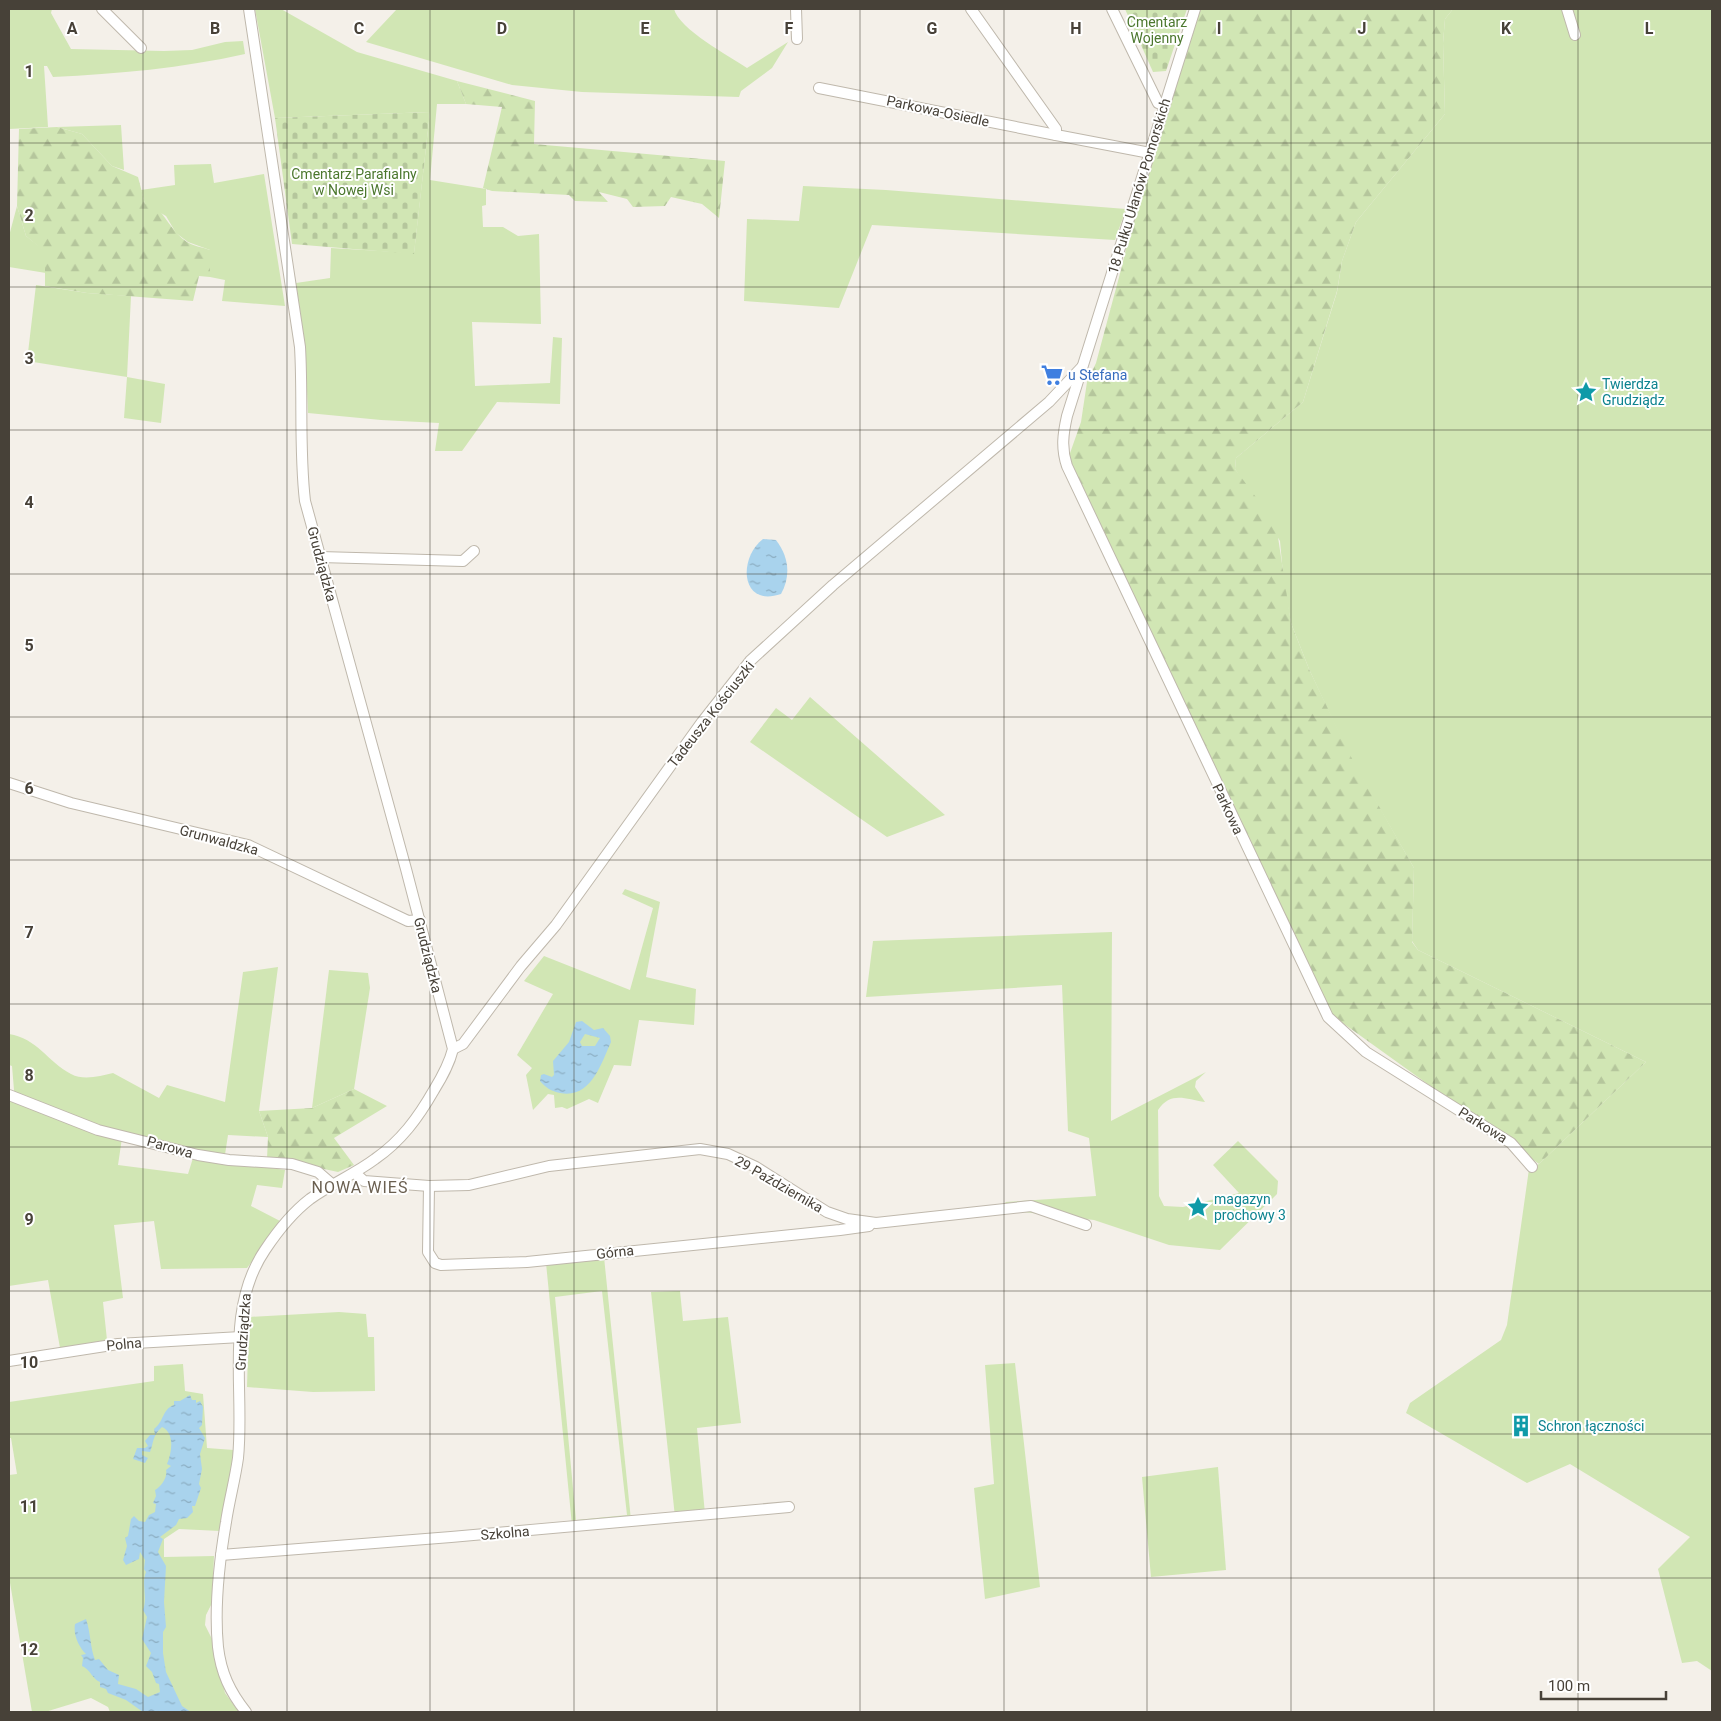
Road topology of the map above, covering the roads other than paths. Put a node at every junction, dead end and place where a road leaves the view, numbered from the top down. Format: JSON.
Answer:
{"nodes":[{"id":1,"x":102,"y":9,"type":"edge"},
{"id":2,"x":249,"y":9,"type":"edge"},
{"id":3,"x":796,"y":9,"type":"edge"},
{"id":4,"x":971,"y":9,"type":"edge"},
{"id":5,"x":1112,"y":9,"type":"edge"},
{"id":6,"x":1195,"y":9,"type":"edge"},
{"id":7,"x":1567,"y":9,"type":"edge"},
{"id":8,"x":1575,"y":35,"type":"dead end"},
{"id":9,"x":797,"y":39,"type":"dead end"},
{"id":10,"x":141,"y":48,"type":"dead end"},
{"id":11,"x":819,"y":88,"type":"dead end"},
{"id":12,"x":1164,"y":105,"type":"junction"},
{"id":13,"x":1056,"y":135,"type":"junction"},
{"id":14,"x":1150,"y":153,"type":"junction"},
{"id":15,"x":1084,"y":363,"type":"junction"},
{"id":16,"x":474,"y":551,"type":"dead end"},
{"id":17,"x":320,"y":557,"type":"junction"},
{"id":18,"x":9,"y":784,"type":"edge"},
{"id":19,"x":420,"y":920,"type":"junction"},
{"id":20,"x":453,"y":1049,"type":"junction"},
{"id":21,"x":9,"y":1095,"type":"edge"},
{"id":22,"x":1532,"y":1167,"type":"dead end"},
{"id":23,"x":355,"y":1172,"type":"junction"},
{"id":24,"x":333,"y":1185,"type":"junction"},
{"id":25,"x":429,"y":1186,"type":"junction"},
{"id":26,"x":872,"y":1222,"type":"junction"},
{"id":27,"x":1086,"y":1225,"type":"dead end"},
{"id":28,"x":240,"y":1338,"type":"junction"},
{"id":29,"x":9,"y":1361,"type":"edge"},
{"id":30,"x":789,"y":1507,"type":"dead end"},
{"id":31,"x":221,"y":1555,"type":"junction"},
{"id":32,"x":246,"y":1712,"type":"edge"}],
"edges":[{"from":1,"to":10,"type":"street"},
{"from":2,"to":17,"type":"street","name":"Grudziądzka"},
{"from":3,"to":9,"type":"street"},
{"from":4,"to":13,"type":"street"},
{"from":5,"to":12,"type":"street"},
{"from":6,"to":12,"type":"street","name":"18 Pułku Ułanów Pomorskich"},
{"from":7,"to":8,"type":"street"},
{"from":11,"to":13,"type":"street","name":"Parkowa-Osiedle"},
{"from":12,"to":14,"type":"street","name":"18 Pułku Ułanów Pomorskich"},
{"from":13,"to":14,"type":"street","name":"Parkowa-Osiedle"},
{"from":14,"to":15,"type":"street","name":"18 Pułku Ułanów Pomorskich"},
{"from":15,"to":20,"type":"street","name":"Tadeusza Kościuszki"},
{"from":15,"to":22,"type":"street","name":"Parkowa"},
{"from":16,"to":17,"type":"street"},
{"from":17,"to":19,"type":"street","name":"Grudziądzka"},
{"from":18,"to":19,"type":"street","name":"Grunwaldzka"},
{"from":19,"to":20,"type":"street","name":"Grudziądzka"},
{"from":20,"to":23,"type":"street","name":"Grudziądzka"},
{"from":21,"to":24,"type":"street","name":"Parowa"},
{"from":23,"to":24,"type":"street","name":"Grudziądzka"},
{"from":23,"to":25,"type":"street","name":"29 Października"},
{"from":24,"to":28,"type":"street","name":"Grudziądzka"},
{"from":25,"to":26,"type":"street","name":"29 Października"},
{"from":25,"to":26,"type":"street","name":"Górna"},
{"from":26,"to":27,"type":"street","name":"29 Października"},
{"from":28,"to":29,"type":"street","name":"Polna"},
{"from":28,"to":31,"type":"street","name":"Grudziądzka"},
{"from":30,"to":31,"type":"street","name":"Szkolna"},
{"from":31,"to":32,"type":"street","name":"Grudziądzka"}]}
